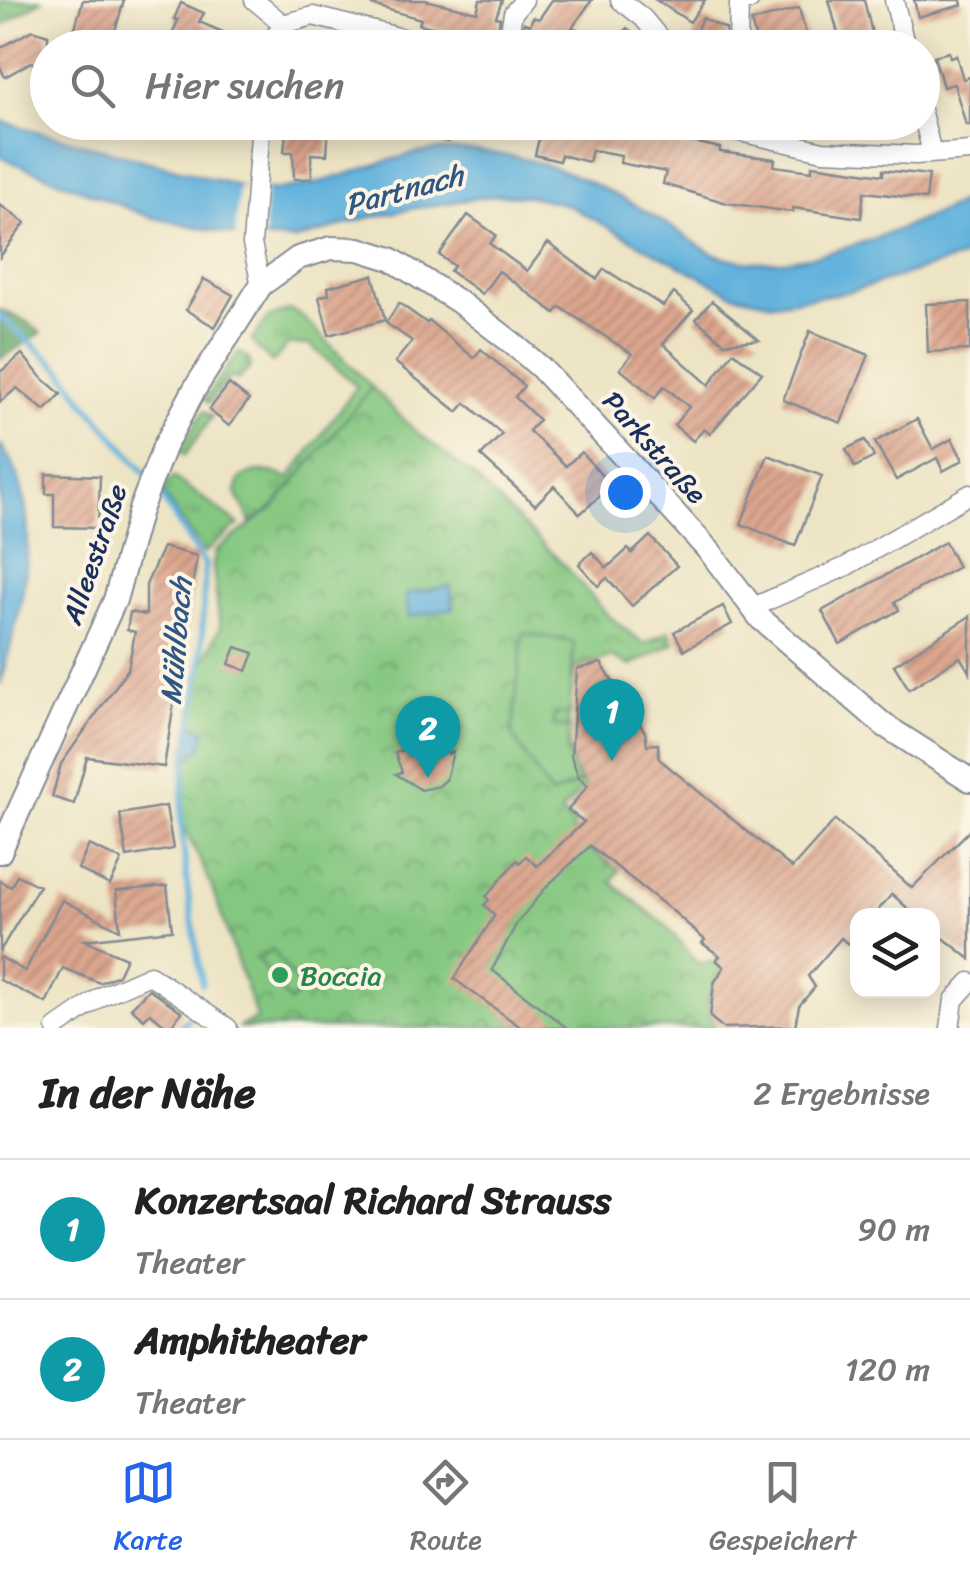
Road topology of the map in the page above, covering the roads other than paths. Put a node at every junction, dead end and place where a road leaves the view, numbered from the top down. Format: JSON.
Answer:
{"nodes":[{"id":1,"x":254,"y":0,"type":"edge"},
{"id":2,"x":270,"y":0,"type":"edge"},
{"id":3,"x":524,"y":0,"type":"edge"},
{"id":4,"x":620,"y":0,"type":"edge"},
{"id":5,"x":750,"y":0,"type":"edge"},
{"id":6,"x":894,"y":0,"type":"edge"},
{"id":7,"x":283,"y":24,"type":"junction"},
{"id":8,"x":279,"y":30,"type":"edge"},
{"id":9,"x":369,"y":30,"type":"edge"},
{"id":10,"x":511,"y":30,"type":"edge"},
{"id":11,"x":653,"y":30,"type":"edge"},
{"id":12,"x":738,"y":30,"type":"edge"},
{"id":13,"x":902,"y":30,"type":"edge"},
{"id":14,"x":259,"y":140,"type":"edge"},
{"id":15,"x":786,"y":140,"type":"edge"},
{"id":16,"x":929,"y":140,"type":"edge"},
{"id":17,"x":970,"y":151,"type":"edge"},
{"id":18,"x":932,"y":152,"type":"junction"},
{"id":19,"x":261,"y":284,"type":"junction"},
{"id":20,"x":970,"y":494,"type":"edge"},
{"id":21,"x":751,"y":608,"type":"junction"},
{"id":22,"x":970,"y":780,"type":"edge"},
{"id":23,"x":0,"y":852,"type":"edge"},
{"id":24,"x":970,"y":982,"type":"edge"},
{"id":25,"x":56,"y":1028,"type":"edge"},
{"id":26,"x":228,"y":1028,"type":"edge"},
{"id":27,"x":950,"y":1028,"type":"edge"}],
"edges":[{"from":1,"to":7,"type":"street"},
{"from":2,"to":7,"type":"street"},
{"from":3,"to":10,"type":"street"},
{"from":4,"to":11,"type":"street"},
{"from":5,"to":12,"type":"street"},
{"from":6,"to":13,"type":"street"},
{"from":7,"to":8,"type":"street"},
{"from":7,"to":9,"type":"street"},
{"from":14,"to":19,"type":"street"},
{"from":15,"to":18,"type":"street"},
{"from":16,"to":18,"type":"street"},
{"from":17,"to":18,"type":"street"},
{"from":19,"to":21,"type":"street","name":"Parkstraße"},
{"from":19,"to":23,"type":"street","name":"Alleestraße"},
{"from":20,"to":21,"type":"street"},
{"from":21,"to":22,"type":"street","name":"Parkstraße"},
{"from":24,"to":27,"type":"street"},
{"from":25,"to":26,"type":"street"}]}
